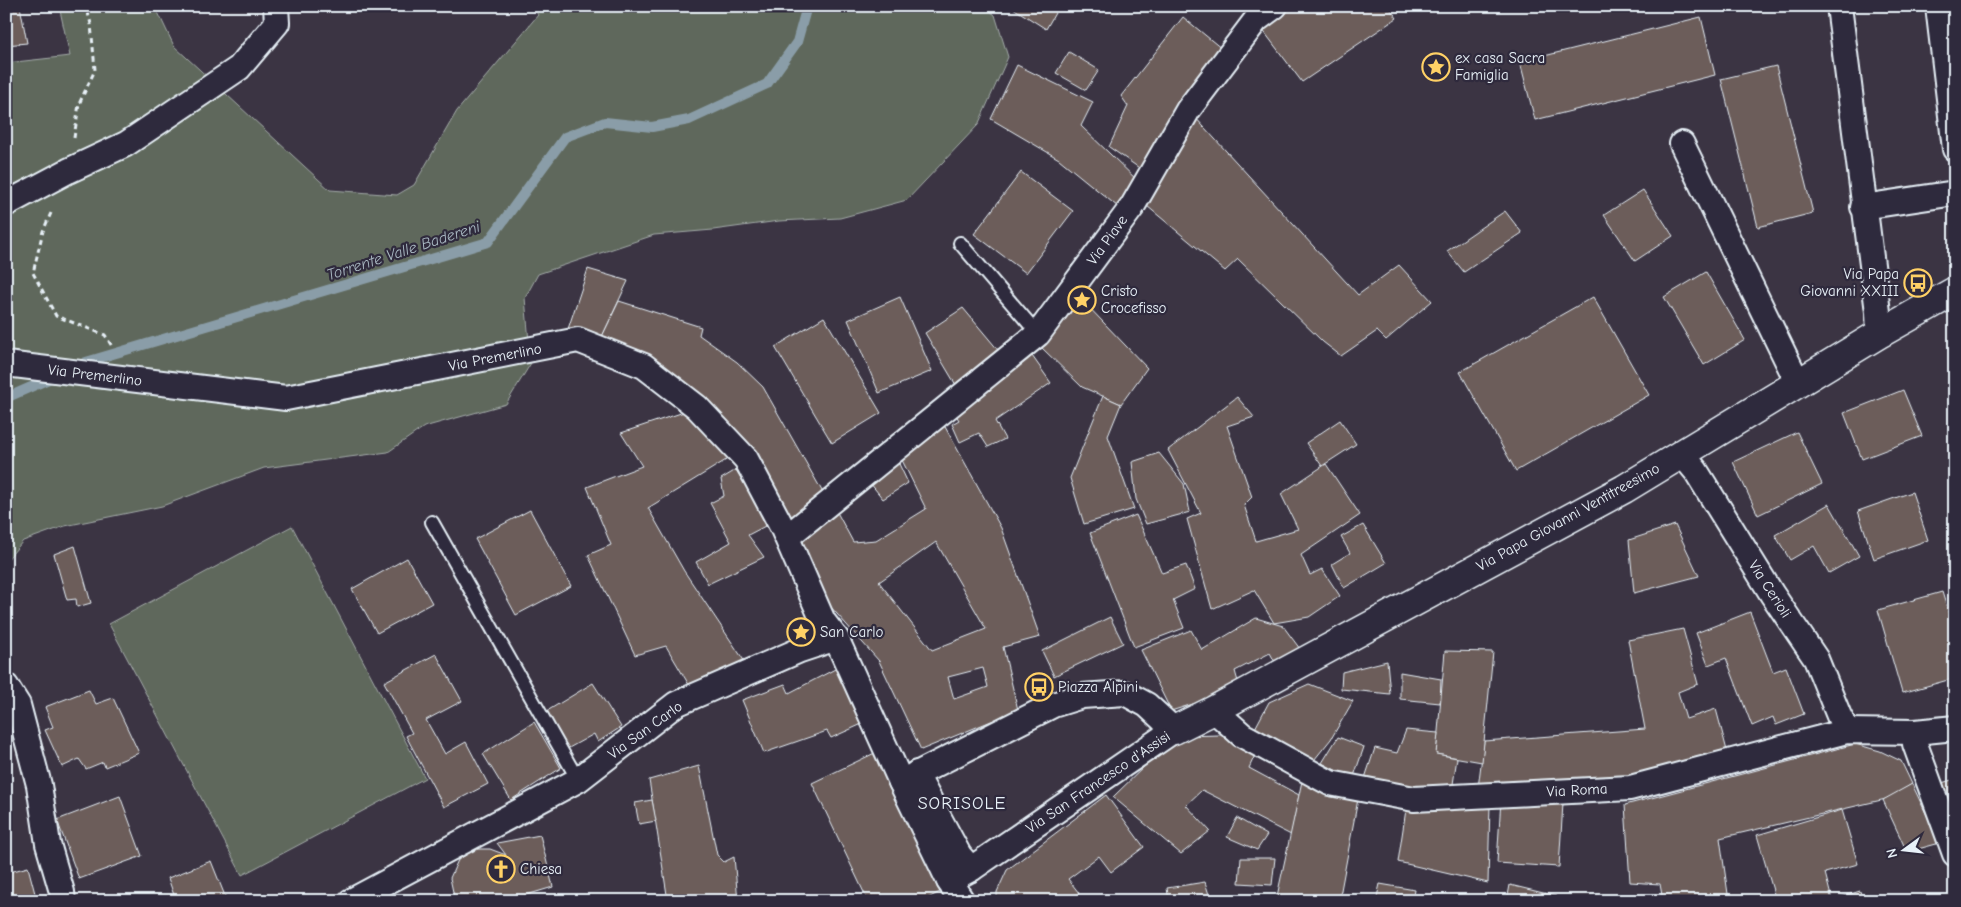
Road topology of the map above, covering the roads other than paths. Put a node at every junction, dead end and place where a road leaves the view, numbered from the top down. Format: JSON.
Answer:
{"nodes":[{"id":1,"x":276,"y":6,"type":"edge"},
{"id":2,"x":1275,"y":6,"type":"edge"},
{"id":3,"x":1838,"y":6,"type":"edge"},
{"id":4,"x":1938,"y":6,"type":"edge"},
{"id":5,"x":1682,"y":144,"type":"dead end"},
{"id":6,"x":1955,"y":149,"type":"edge"},
{"id":7,"x":1955,"y":193,"type":"edge"},
{"id":8,"x":6,"y":204,"type":"edge"},
{"id":9,"x":1863,"y":207,"type":"junction"},
{"id":10,"x":960,"y":243,"type":"dead end"},
{"id":11,"x":1955,"y":291,"type":"edge"},
{"id":12,"x":1038,"y":334,"type":"junction"},
{"id":13,"x":1879,"y":334,"type":"junction"},
{"id":14,"x":6,"y":364,"type":"edge"},
{"id":15,"x":1798,"y":383,"type":"junction"},
{"id":16,"x":1681,"y":453,"type":"junction"},
{"id":17,"x":432,"y":522,"type":"dead end"},
{"id":18,"x":786,"y":536,"type":"junction"},
{"id":19,"x":836,"y":638,"type":"junction"},
{"id":20,"x":6,"y":686,"type":"edge"},
{"id":21,"x":1214,"y":710,"type":"junction"},
{"id":22,"x":1955,"y":728,"type":"edge"},
{"id":23,"x":1174,"y":730,"type":"junction"},
{"id":24,"x":1848,"y":731,"type":"junction"},
{"id":25,"x":1914,"y":732,"type":"junction"},
{"id":26,"x":909,"y":778,"type":"junction"},
{"id":27,"x":578,"y":780,"type":"junction"},
{"id":28,"x":1955,"y":854,"type":"edge"},
{"id":29,"x":971,"y":869,"type":"junction"},
{"id":30,"x":949,"y":881,"type":"junction"},
{"id":31,"x":63,"y":901,"type":"edge"},
{"id":32,"x":351,"y":901,"type":"edge"},
{"id":33,"x":962,"y":901,"type":"edge"}],
"edges":[{"from":1,"to":8,"type":"street"},
{"from":2,"to":12,"type":"street","name":"Via Piave"},
{"from":3,"to":9,"type":"street"},
{"from":4,"to":6,"type":"street"},
{"from":5,"to":15,"type":"street"},
{"from":7,"to":9,"type":"street"},
{"from":9,"to":13,"type":"street"},
{"from":10,"to":12,"type":"lane"},
{"from":11,"to":13,"type":"street","name":"Via Papa Giovanni Ventitreesimo"},
{"from":12,"to":18,"type":"street","name":"Via Piave"},
{"from":13,"to":15,"type":"street","name":"Via Papa Giovanni Ventitreesimo"},
{"from":14,"to":18,"type":"street","name":"Via Premerlino"},
{"from":15,"to":16,"type":"street","name":"Via Papa Giovanni Ventitreesimo"},
{"from":16,"to":21,"type":"street","name":"Via Papa Giovanni Ventitreesimo"},
{"from":16,"to":24,"type":"street","name":"Via Cerioli"},
{"from":17,"to":27,"type":"lane"},
{"from":18,"to":19,"type":"street","name":"Via Premerlino"},
{"from":19,"to":26,"type":"street"},
{"from":19,"to":27,"type":"street","name":"Via San Carlo"},
{"from":20,"to":31,"type":"street"},
{"from":21,"to":23,"type":"street","name":"Via Papa Giovanni Ventitreesimo"},
{"from":21,"to":24,"type":"street","name":"Via Roma"},
{"from":22,"to":25,"type":"street","name":"Via Roma"},
{"from":23,"to":26,"type":"street","name":"Via San Francesco d'Assisi"},
{"from":23,"to":29,"type":"street","name":"Via San Francesco d'Assisi"},
{"from":24,"to":25,"type":"street","name":"Via Roma"},
{"from":25,"to":28,"type":"street"},
{"from":26,"to":29,"type":"street"},
{"from":26,"to":30,"type":"street"},
{"from":27,"to":32,"type":"street","name":"Via San Carlo"},
{"from":29,"to":30,"type":"street","name":"Via San Francesco d'Assisi"},
{"from":30,"to":33,"type":"street"}]}
